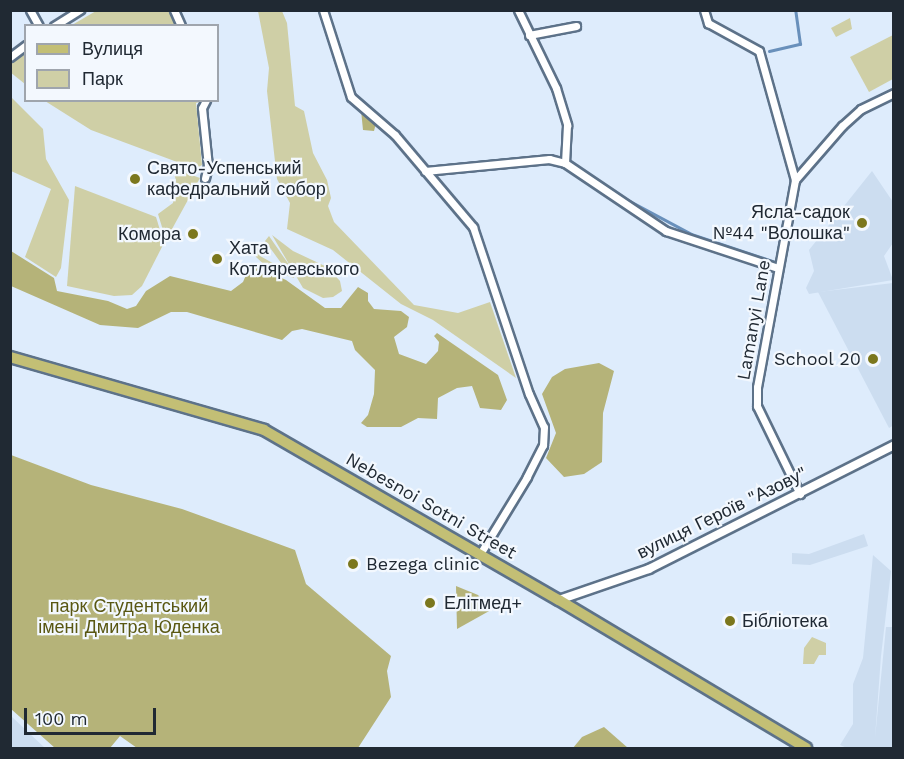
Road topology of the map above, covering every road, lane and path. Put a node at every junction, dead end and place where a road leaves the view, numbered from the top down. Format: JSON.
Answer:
{"nodes":[{"id":1,"x":30,"y":10,"type":"edge"},
{"id":2,"x":80,"y":10,"type":"edge"},
{"id":3,"x":174,"y":10,"type":"edge"},
{"id":4,"x":323,"y":10,"type":"edge"},
{"id":5,"x":518,"y":10,"type":"edge"},
{"id":6,"x":704,"y":10,"type":"edge"},
{"id":7,"x":38,"y":24,"type":"edge"},
{"id":8,"x":57,"y":24,"type":"edge"},
{"id":9,"x":180,"y":24,"type":"edge"},
{"id":10,"x":576,"y":26,"type":"dead end"},
{"id":11,"x":529,"y":35,"type":"junction"},
{"id":12,"x":24,"y":46,"type":"edge"},
{"id":13,"x":10,"y":57,"type":"edge"},
{"id":14,"x":894,"y":93,"type":"edge"},
{"id":15,"x":205,"y":102,"type":"edge"},
{"id":16,"x":564,"y":163,"type":"junction"},
{"id":17,"x":425,"y":171,"type":"junction"},
{"id":18,"x":205,"y":178,"type":"dead end"},
{"id":19,"x":795,"y":180,"type":"junction"},
{"id":20,"x":778,"y":268,"type":"junction"},
{"id":21,"x":10,"y":357,"type":"edge"},
{"id":22,"x":894,"y":445,"type":"edge"},
{"id":23,"x":800,"y":494,"type":"junction"},
{"id":24,"x":480,"y":554,"type":"junction"},
{"id":25,"x":560,"y":600,"type":"junction"},
{"id":26,"x":806,"y":748,"type":"edge"}],
"edges":[{"from":1,"to":7,"type":"street"},
{"from":2,"to":8,"type":"street"},
{"from":3,"to":9,"type":"street"},
{"from":4,"to":17,"type":"street"},
{"from":5,"to":11,"type":"street"},
{"from":6,"to":19,"type":"street","name":"Lamanyi Lane"},
{"from":10,"to":11,"type":"street"},
{"from":11,"to":16,"type":"street"},
{"from":12,"to":13,"type":"street"},
{"from":14,"to":19,"type":"street"},
{"from":15,"to":18,"type":"street"},
{"from":16,"to":17,"type":"street"},
{"from":16,"to":20,"type":"street"},
{"from":17,"to":24,"type":"street"},
{"from":19,"to":20,"type":"street","name":"Lamanyi Lane"},
{"from":20,"to":23,"type":"street","name":"Lamanyi Lane"},
{"from":21,"to":24,"type":"main road","name":"Nebesnoi Sotni Street"},
{"from":22,"to":23,"type":"street","name":"вулиця Героїв \"Азову\""},
{"from":23,"to":25,"type":"street","name":"вулиця Героїв \"Азову\""},
{"from":24,"to":25,"type":"main road","name":"Nebesnoi Sotni Street"},
{"from":25,"to":26,"type":"main road","name":"Nebesnoi Sotni Street"}]}
